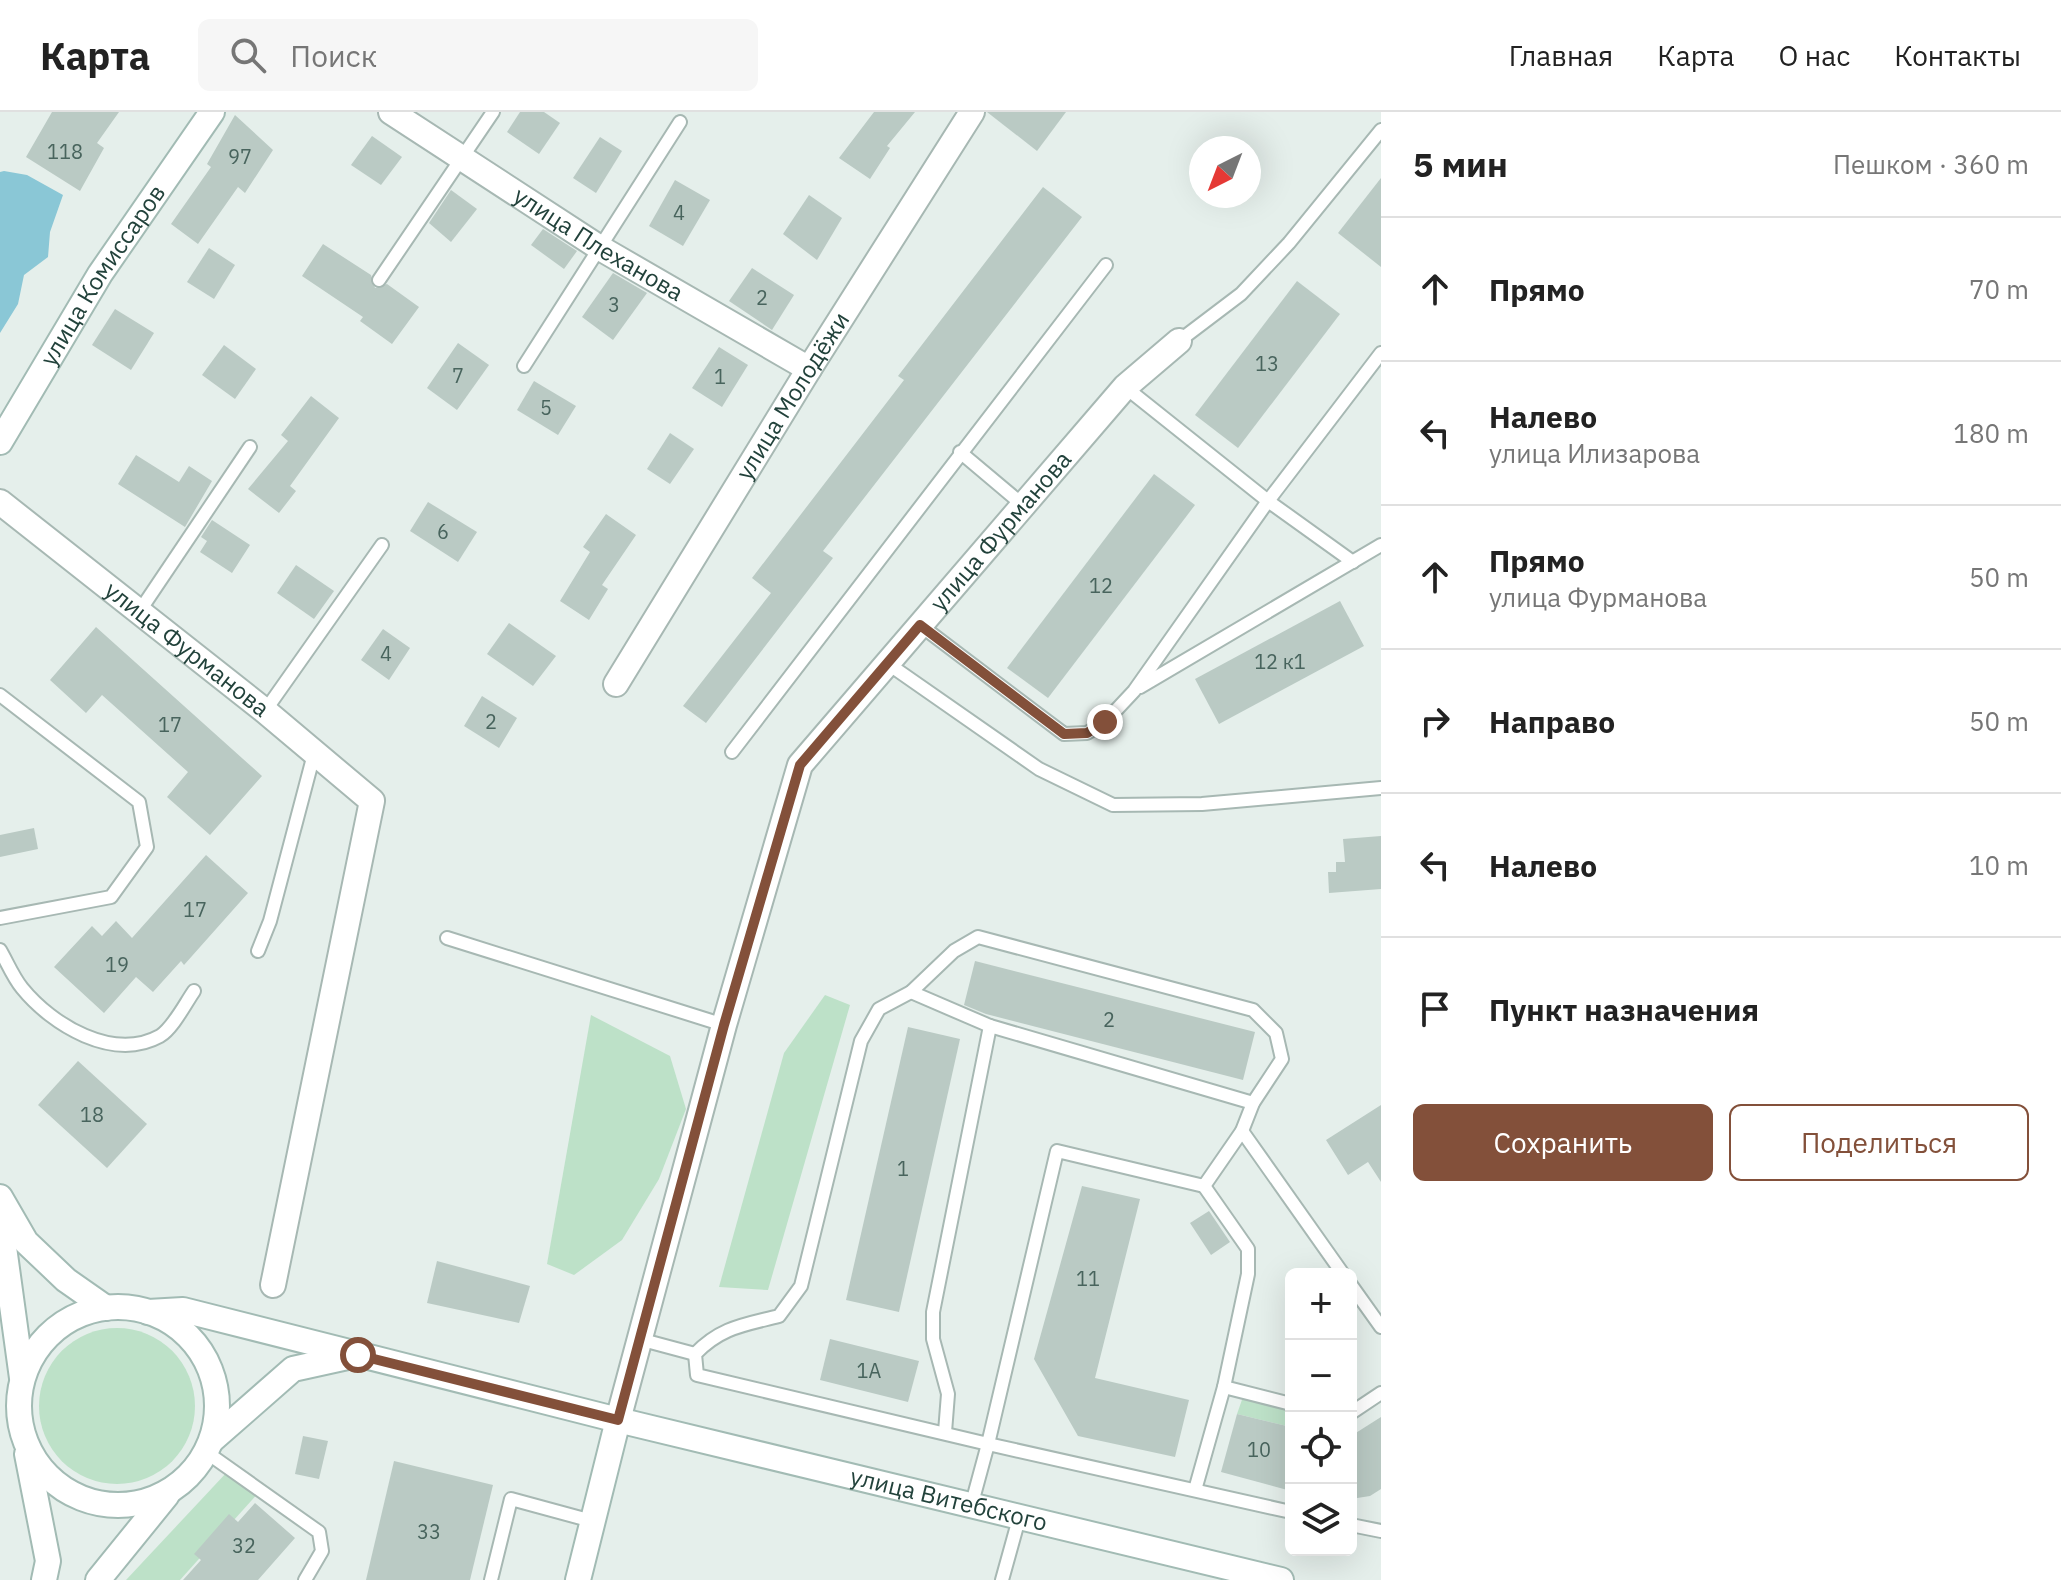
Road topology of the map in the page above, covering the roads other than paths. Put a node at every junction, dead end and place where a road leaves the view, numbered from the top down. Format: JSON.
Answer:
{"nodes":[{"id":1,"x":212,"y":112,"type":"edge"},
{"id":2,"x":391,"y":112,"type":"edge"},
{"id":3,"x":493,"y":112,"type":"edge"},
{"id":4,"x":972,"y":112,"type":"edge"},
{"id":5,"x":680,"y":122,"type":"dead end"},
{"id":6,"x":1381,"y":130,"type":"edge"},
{"id":7,"x":461,"y":159,"type":"junction"},
{"id":8,"x":600,"y":248,"type":"junction"},
{"id":9,"x":1106,"y":265,"type":"dead end"},
{"id":10,"x":379,"y":280,"type":"dead end"},
{"id":11,"x":1179,"y":341,"type":"joint"},
{"id":12,"x":1381,"y":353,"type":"edge"},
{"id":13,"x":524,"y":366,"type":"dead end"},
{"id":14,"x":809,"y":369,"type":"junction"},
{"id":15,"x":1125,"y":387,"type":"junction"},
{"id":16,"x":0,"y":442,"type":"edge"},
{"id":17,"x":250,"y":447,"type":"dead end"},
{"id":18,"x":960,"y":452,"type":"junction"},
{"id":19,"x":1268,"y":501,"type":"junction"},
{"id":20,"x":0,"y":502,"type":"edge"},
{"id":21,"x":1023,"y":505,"type":"junction"},
{"id":22,"x":382,"y":545,"type":"dead end"},
{"id":23,"x":1381,"y":545,"type":"edge"},
{"id":24,"x":1353,"y":562,"type":"junction"},
{"id":25,"x":139,"y":612,"type":"junction"},
{"id":26,"x":920,"y":625,"type":"junction"},
{"id":27,"x":887,"y":663,"type":"junction"},
{"id":28,"x":616,"y":684,"type":"dead end"},
{"id":29,"x":1134,"y":691,"type":"junction"},
{"id":30,"x":0,"y":695,"type":"edge"},
{"id":31,"x":265,"y":711,"type":"junction"},
{"id":32,"x":732,"y":752,"type":"dead end"},
{"id":33,"x":314,"y":754,"type":"junction"},
{"id":34,"x":1381,"y":788,"type":"edge"},
{"id":35,"x":0,"y":918,"type":"edge"},
{"id":36,"x":447,"y":938,"type":"dead end"},
{"id":37,"x":0,"y":950,"type":"edge"},
{"id":38,"x":258,"y":951,"type":"dead end"},
{"id":39,"x":194,"y":991,"type":"dead end"},
{"id":40,"x":911,"y":992,"type":"junction"},
{"id":41,"x":724,"y":1025,"type":"junction"},
{"id":42,"x":990,"y":1026,"type":"junction"},
{"id":43,"x":1253,"y":1103,"type":"junction"},
{"id":44,"x":1242,"y":1131,"type":"junction"},
{"id":45,"x":1204,"y":1186,"type":"junction"},
{"id":46,"x":0,"y":1197,"type":"edge"},
{"id":47,"x":0,"y":1218,"type":"edge"},
{"id":48,"x":1339,"y":1268,"type":"edge"},
{"id":49,"x":273,"y":1285,"type":"dead end"},
{"id":50,"x":1357,"y":1293,"type":"edge"},
{"id":51,"x":106,"y":1308,"type":"junction"},
{"id":52,"x":148,"y":1312,"type":"junction"},
{"id":53,"x":1381,"y":1327,"type":"edge"},
{"id":54,"x":639,"y":1339,"type":"junction"},
{"id":55,"x":695,"y":1354,"type":"junction"},
{"id":56,"x":358,"y":1355,"type":"junction"},
{"id":57,"x":22,"y":1381,"type":"junction"},
{"id":58,"x":1224,"y":1387,"type":"junction"},
{"id":59,"x":1381,"y":1393,"type":"edge"},
{"id":60,"x":1285,"y":1402,"type":"edge"},
{"id":61,"x":1352,"y":1412,"type":"edge"},
{"id":62,"x":618,"y":1420,"type":"junction"},
{"id":63,"x":945,"y":1432,"type":"junction"},
{"id":64,"x":23,"y":1436,"type":"junction"},
{"id":65,"x":988,"y":1444,"type":"junction"},
{"id":66,"x":209,"y":1446,"type":"junction"},
{"id":67,"x":1195,"y":1490,"type":"junction"},
{"id":68,"x":170,"y":1491,"type":"junction"},
{"id":69,"x":972,"y":1503,"type":"junction"},
{"id":70,"x":1285,"y":1511,"type":"edge"},
{"id":71,"x":1020,"y":1515,"type":"junction"},
{"id":72,"x":592,"y":1521,"type":"junction"},
{"id":73,"x":1357,"y":1526,"type":"edge"},
{"id":74,"x":1381,"y":1531,"type":"edge"},
{"id":75,"x":44,"y":1580,"type":"edge"},
{"id":76,"x":98,"y":1580,"type":"edge"},
{"id":77,"x":305,"y":1580,"type":"edge"},
{"id":78,"x":491,"y":1580,"type":"edge"},
{"id":79,"x":578,"y":1580,"type":"edge"},
{"id":80,"x":1002,"y":1580,"type":"edge"},
{"id":81,"x":1281,"y":1580,"type":"edge"}],
"edges":[{"from":1,"to":16,"type":"street","name":"улица Комиссаров"},
{"from":2,"to":7,"type":"street","name":"улица Плеханова"},
{"from":3,"to":7,"type":"lane"},
{"from":4,"to":14,"type":"street","name":"улица Молодёжи"},
{"from":5,"to":8,"type":"lane"},
{"from":6,"to":11,"type":"lane"},
{"from":7,"to":8,"type":"street","name":"улица Плеханова"},
{"from":7,"to":10,"type":"lane"},
{"from":8,"to":13,"type":"lane"},
{"from":8,"to":14,"type":"street","name":"улица Плеханова"},
{"from":9,"to":18,"type":"lane"},
{"from":11,"to":15,"type":"street","name":"улица Фурманова"},
{"from":12,"to":19,"type":"lane"},
{"from":14,"to":28,"type":"street","name":"улица Молодёжи"},
{"from":15,"to":19,"type":"lane"},
{"from":15,"to":21,"type":"street","name":"улица Фурманова"},
{"from":17,"to":25,"type":"lane"},
{"from":18,"to":21,"type":"lane"},
{"from":18,"to":32,"type":"lane"},
{"from":19,"to":24,"type":"lane"},
{"from":19,"to":29,"type":"lane"},
{"from":20,"to":25,"type":"street","name":"улица Фурманова"},
{"from":21,"to":26,"type":"street","name":"улица Фурманова"},
{"from":22,"to":31,"type":"lane"},
{"from":23,"to":24,"type":"lane"},
{"from":24,"to":29,"type":"lane"},
{"from":25,"to":31,"type":"street","name":"улица Фурманова"},
{"from":26,"to":27,"type":"street","name":"улица Фурманова"},
{"from":26,"to":29,"type":"lane"},
{"from":27,"to":34,"type":"lane"},
{"from":27,"to":41,"type":"street","name":"улица Фурманова"},
{"from":30,"to":35,"type":"lane"},
{"from":31,"to":33,"type":"street","name":"улица Фурманова"},
{"from":33,"to":38,"type":"lane"},
{"from":33,"to":49,"type":"street","name":"улица Фурманова"},
{"from":36,"to":41,"type":"lane"},
{"from":37,"to":39,"type":"lane"},
{"from":40,"to":42,"type":"lane"},
{"from":40,"to":43,"type":"lane"},
{"from":40,"to":55,"type":"lane"},
{"from":41,"to":54,"type":"street"},
{"from":42,"to":43,"type":"lane"},
{"from":42,"to":63,"type":"lane"},
{"from":43,"to":44,"type":"lane"},
{"from":44,"to":45,"type":"lane"},
{"from":44,"to":48,"type":"lane"},
{"from":45,"to":58,"type":"lane"},
{"from":45,"to":65,"type":"lane"},
{"from":46,"to":51,"type":"street"},
{"from":47,"to":57,"type":"street"},
{"from":50,"to":53,"type":"lane"},
{"from":51,"to":52,"type":"street"},
{"from":51,"to":57,"type":"street"},
{"from":52,"to":56,"type":"street","name":"улица Витебского"},
{"from":52,"to":66,"type":"street"},
{"from":54,"to":55,"type":"lane"},
{"from":54,"to":62,"type":"street"},
{"from":55,"to":63,"type":"lane"},
{"from":56,"to":62,"type":"street","name":"улица Витебского"},
{"from":56,"to":66,"type":"street"},
{"from":57,"to":64,"type":"street"},
{"from":58,"to":60,"type":"lane"},
{"from":58,"to":67,"type":"lane"},
{"from":59,"to":61,"type":"lane"},
{"from":62,"to":69,"type":"street","name":"улица Витебского"},
{"from":62,"to":72,"type":"street"},
{"from":63,"to":65,"type":"lane"},
{"from":64,"to":68,"type":"street"},
{"from":64,"to":75,"type":"street"},
{"from":65,"to":67,"type":"lane"},
{"from":65,"to":69,"type":"lane"},
{"from":66,"to":68,"type":"street"},
{"from":66,"to":77,"type":"lane"},
{"from":67,"to":70,"type":"lane"},
{"from":68,"to":76,"type":"street"},
{"from":69,"to":71,"type":"street","name":"улица Витебского"},
{"from":71,"to":80,"type":"lane"},
{"from":71,"to":81,"type":"street","name":"улица Витебского"},
{"from":72,"to":78,"type":"lane"},
{"from":72,"to":79,"type":"street"},
{"from":73,"to":74,"type":"lane"}]}
